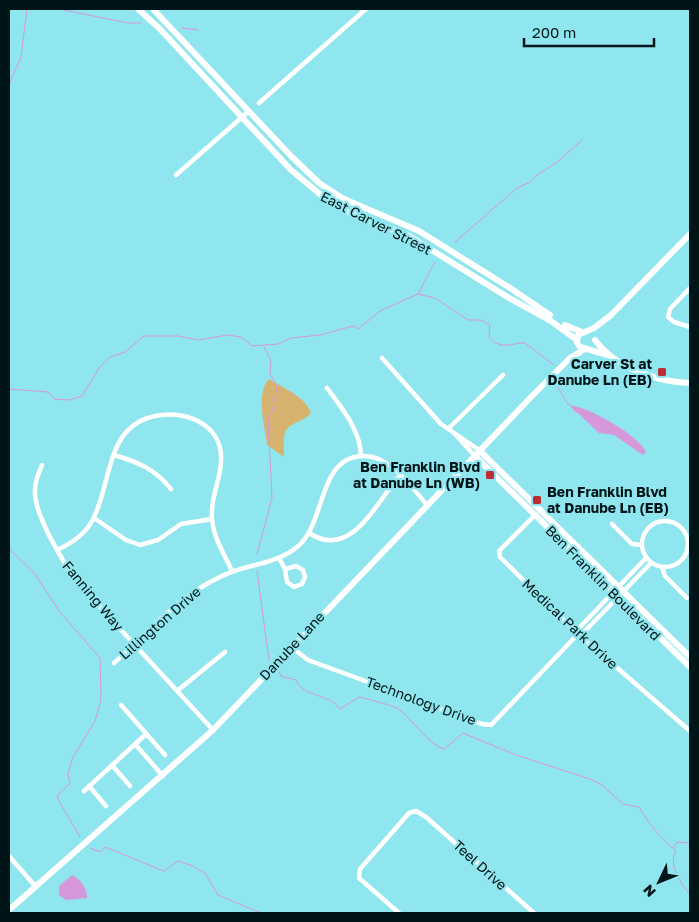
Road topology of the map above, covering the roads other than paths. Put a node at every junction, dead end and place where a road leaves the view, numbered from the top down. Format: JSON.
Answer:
{"nodes":[{"id":1,"x":138,"y":9,"type":"edge"},
{"id":2,"x":153,"y":9,"type":"edge"},
{"id":3,"x":366,"y":9,"type":"edge"},
{"id":4,"x":259,"y":103,"type":"dead end"},
{"id":5,"x":249,"y":111,"type":"junction"},
{"id":6,"x":242,"y":118,"type":"junction"},
{"id":7,"x":176,"y":176,"type":"dead end"},
{"id":8,"x":690,"y":234,"type":"edge"},
{"id":9,"x":690,"y":288,"type":"edge"},
{"id":10,"x":611,"y":314,"type":"junction"},
{"id":11,"x":690,"y":327,"type":"edge"},
{"id":12,"x":584,"y":332,"type":"junction"},
{"id":13,"x":595,"y":339,"type":"junction"},
{"id":14,"x":577,"y":341,"type":"junction"},
{"id":15,"x":587,"y":349,"type":"junction"},
{"id":16,"x":611,"y":356,"type":"junction"},
{"id":17,"x":382,"y":358,"type":"dead end"},
{"id":18,"x":561,"y":366,"type":"junction"},
{"id":19,"x":503,"y":375,"type":"dead end"},
{"id":20,"x":690,"y":383,"type":"edge"},
{"id":21,"x":328,"y":388,"type":"dead end"},
{"id":22,"x":448,"y":429,"type":"junction"},
{"id":23,"x":454,"y":433,"type":"junction"},
{"id":24,"x":480,"y":450,"type":"junction"},
{"id":25,"x":114,"y":455,"type":"junction"},
{"id":26,"x":474,"y":455,"type":"junction"},
{"id":27,"x":361,"y":456,"type":"junction"},
{"id":28,"x":42,"y":465,"type":"dead end"},
{"id":29,"x":400,"y":476,"type":"junction"},
{"id":30,"x":171,"y":488,"type":"dead end"},
{"id":31,"x":426,"y":504,"type":"junction"},
{"id":32,"x":540,"y":510,"type":"junction"},
{"id":33,"x":535,"y":516,"type":"junction"},
{"id":34,"x":94,"y":518,"type":"junction"},
{"id":35,"x":212,"y":519,"type":"junction"},
{"id":36,"x":612,"y":524,"type":"dead end"},
{"id":37,"x":309,"y":533,"type":"junction"},
{"id":38,"x":642,"y":545,"type":"junction"},
{"id":39,"x":57,"y":550,"type":"junction"},
{"id":40,"x":279,"y":558,"type":"junction"},
{"id":41,"x":646,"y":558,"type":"junction"},
{"id":42,"x":651,"y":563,"type":"junction"},
{"id":43,"x":662,"y":567,"type":"junction"},
{"id":44,"x":285,"y":569,"type":"junction"},
{"id":45,"x":232,"y":571,"type":"junction"},
{"id":46,"x":618,"y":586,"type":"junction"},
{"id":47,"x":623,"y":592,"type":"junction"},
{"id":48,"x":615,"y":594,"type":"junction"},
{"id":49,"x":687,"y":598,"type":"dead end"},
{"id":50,"x":578,"y":634,"type":"junction"},
{"id":51,"x":134,"y":645,"type":"junction"},
{"id":52,"x":291,"y":647,"type":"junction"},
{"id":53,"x":225,"y":652,"type":"dead end"},
{"id":54,"x":690,"y":657,"type":"edge"},
{"id":55,"x":114,"y":663,"type":"dead end"},
{"id":56,"x":690,"y":667,"type":"edge"},
{"id":57,"x":177,"y":691,"type":"junction"},
{"id":58,"x":121,"y":705,"type":"dead end"},
{"id":59,"x":213,"y":730,"type":"junction"},
{"id":60,"x":690,"y":731,"type":"edge"},
{"id":61,"x":146,"y":734,"type":"junction"},
{"id":62,"x":135,"y":744,"type":"junction"},
{"id":63,"x":165,"y":755,"type":"dead end"},
{"id":64,"x":112,"y":765,"type":"junction"},
{"id":65,"x":163,"y":776,"type":"junction"},
{"id":66,"x":89,"y":786,"type":"junction"},
{"id":67,"x":130,"y":786,"type":"dead end"},
{"id":68,"x":84,"y":791,"type":"dead end"},
{"id":69,"x":106,"y":806,"type":"dead end"},
{"id":70,"x":9,"y":856,"type":"edge"},
{"id":71,"x":36,"y":887,"type":"junction"},
{"id":72,"x":9,"y":910,"type":"edge"},
{"id":73,"x":399,"y":913,"type":"edge"},
{"id":74,"x":534,"y":913,"type":"edge"}],
"edges":[{"from":1,"to":6,"type":"street","name":"East Carver Street"},
{"from":2,"to":5,"type":"street","name":"East Carver Street"},
{"from":3,"to":4,"type":"street"},
{"from":5,"to":6,"type":"street"},
{"from":5,"to":12,"type":"street","name":"East Carver Street"},
{"from":6,"to":7,"type":"street"},
{"from":6,"to":14,"type":"street","name":"East Carver Street"},
{"from":8,"to":10,"type":"street"},
{"from":9,"to":11,"type":"street"},
{"from":10,"to":12,"type":"street"},
{"from":10,"to":13,"type":"street"},
{"from":12,"to":13,"type":"street","name":"East Carver Street"},
{"from":12,"to":14,"type":"street","name":"Danube Lane"},
{"from":13,"to":15,"type":"street"},
{"from":13,"to":16,"type":"street"},
{"from":14,"to":15,"type":"street","name":"East Carver Street"},
{"from":14,"to":18,"type":"street","name":"Danube Lane"},
{"from":15,"to":16,"type":"street"},
{"from":15,"to":18,"type":"street","name":"Danube Lane"},
{"from":16,"to":20,"type":"street"},
{"from":17,"to":22,"type":"street"},
{"from":18,"to":24,"type":"street","name":"Danube Lane"},
{"from":19,"to":22,"type":"street"},
{"from":21,"to":27,"type":"street"},
{"from":22,"to":23,"type":"street"},
{"from":23,"to":24,"type":"street"},
{"from":23,"to":26,"type":"street"},
{"from":24,"to":26,"type":"street","name":"Danube Lane"},
{"from":24,"to":32,"type":"street","name":"Ben Franklin Boulevard"},
{"from":25,"to":30,"type":"street"},
{"from":25,"to":34,"type":"street"},
{"from":25,"to":35,"type":"street"},
{"from":26,"to":31,"type":"street","name":"Danube Lane"},
{"from":26,"to":33,"type":"street","name":"Ben Franklin Boulevard"},
{"from":27,"to":29,"type":"street"},
{"from":27,"to":37,"type":"street","name":"Lillington Drive"},
{"from":28,"to":39,"type":"street","name":"Fanning Way"},
{"from":29,"to":31,"type":"street"},
{"from":29,"to":37,"type":"street"},
{"from":31,"to":52,"type":"street","name":"Danube Lane"},
{"from":32,"to":33,"type":"street","name":"Medical Park Drive"},
{"from":32,"to":46,"type":"street","name":"Ben Franklin Boulevard"},
{"from":33,"to":48,"type":"street","name":"Ben Franklin Boulevard"},
{"from":33,"to":50,"type":"street","name":"Medical Park Drive"},
{"from":34,"to":35,"type":"street"},
{"from":34,"to":39,"type":"street"},
{"from":35,"to":45,"type":"street"},
{"from":36,"to":38,"type":"street"},
{"from":37,"to":40,"type":"street","name":"Lillington Drive"},
{"from":38,"to":41,"type":"street"},
{"from":38,"to":43,"type":"street"},
{"from":39,"to":51,"type":"street","name":"Fanning Way"},
{"from":40,"to":44,"type":"street"},
{"from":40,"to":45,"type":"street","name":"Lillington Drive"},
{"from":41,"to":42,"type":"street"},
{"from":41,"to":46,"type":"street","name":"Technology Drive"},
{"from":42,"to":43,"type":"street"},
{"from":42,"to":47,"type":"street","name":"Technology Drive"},
{"from":43,"to":49,"type":"street"},
{"from":44,"to":44,"type":"street"},
{"from":45,"to":51,"type":"street","name":"Lillington Drive"},
{"from":46,"to":47,"type":"street","name":"Ben Franklin Boulevard"},
{"from":46,"to":48,"type":"street","name":"Technology Drive"},
{"from":47,"to":48,"type":"street","name":"Technology Drive"},
{"from":47,"to":54,"type":"street","name":"Ben Franklin Boulevard"},
{"from":48,"to":50,"type":"street","name":"Technology Drive"},
{"from":48,"to":56,"type":"street","name":"Ben Franklin Boulevard"},
{"from":50,"to":52,"type":"street","name":"Technology Drive"},
{"from":50,"to":60,"type":"street","name":"Medical Park Drive"},
{"from":51,"to":55,"type":"street","name":"Lillington Drive"},
{"from":51,"to":57,"type":"street","name":"Fanning Way"},
{"from":52,"to":59,"type":"street","name":"Danube Lane"},
{"from":53,"to":57,"type":"street"},
{"from":57,"to":59,"type":"street","name":"Fanning Way"},
{"from":58,"to":61,"type":"street"},
{"from":59,"to":65,"type":"street","name":"Danube Lane"},
{"from":61,"to":62,"type":"street"},
{"from":61,"to":63,"type":"street"},
{"from":62,"to":64,"type":"street"},
{"from":62,"to":65,"type":"street"},
{"from":64,"to":66,"type":"street"},
{"from":64,"to":67,"type":"street"},
{"from":65,"to":71,"type":"street","name":"Danube Lane"},
{"from":66,"to":68,"type":"street"},
{"from":66,"to":69,"type":"street"},
{"from":70,"to":71,"type":"street"},
{"from":71,"to":72,"type":"street","name":"Danube Lane"},
{"from":73,"to":74,"type":"street","name":"Teel Drive"}]}
